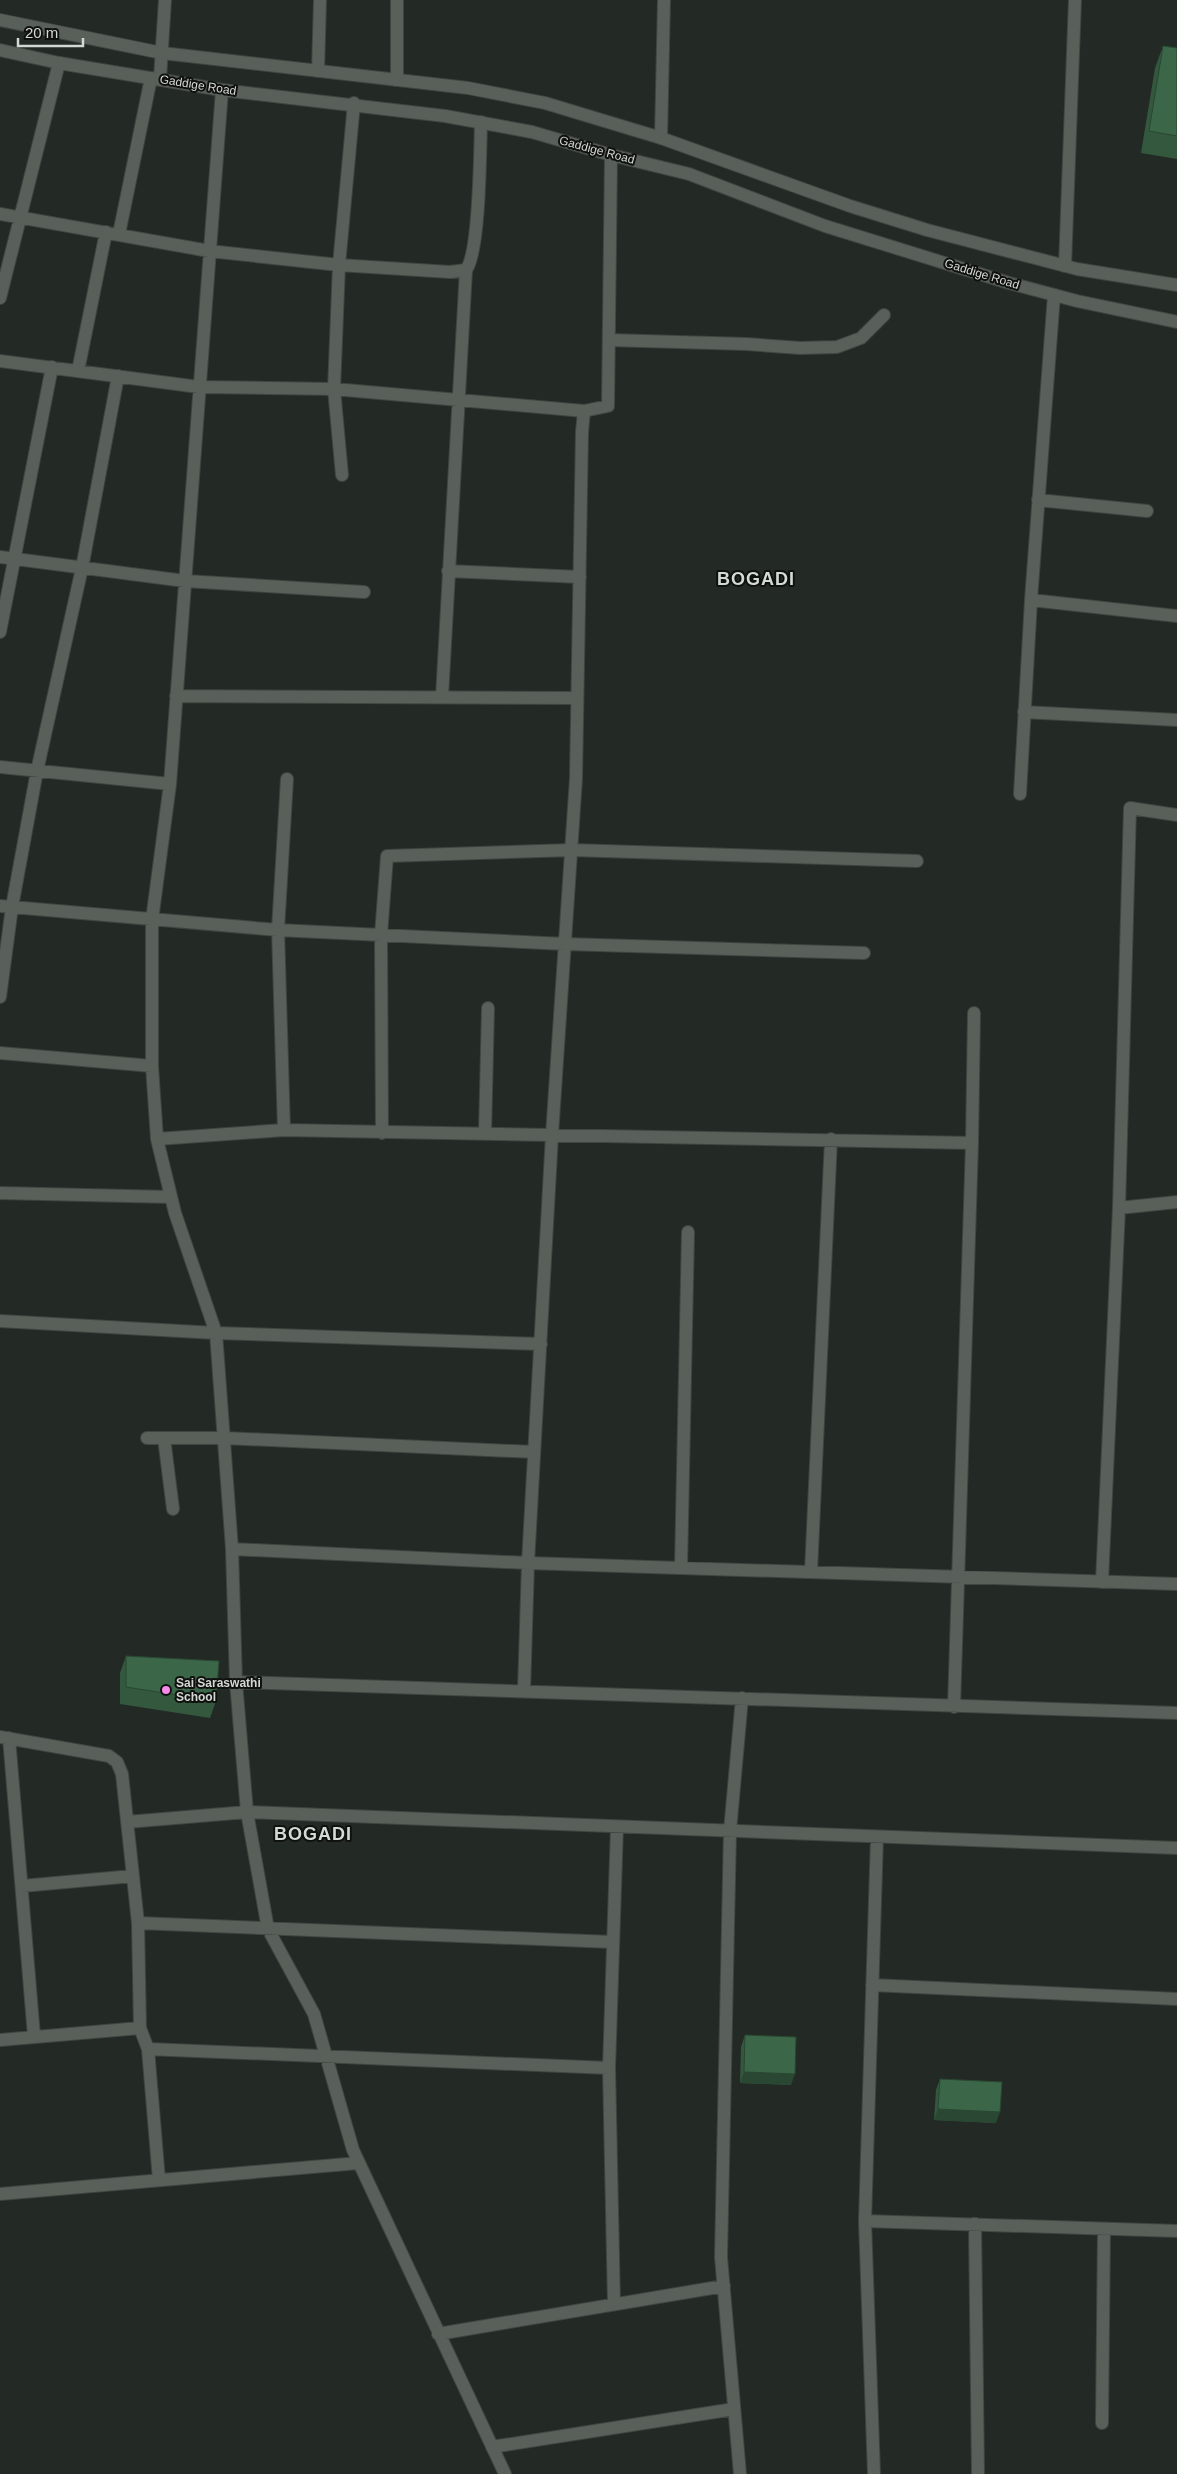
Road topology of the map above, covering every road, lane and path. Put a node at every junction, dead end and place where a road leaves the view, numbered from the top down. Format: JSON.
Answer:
{"nodes":[{"id":1,"x":165,"y":0,"type":"edge"},
{"id":2,"x":320,"y":0,"type":"edge"},
{"id":3,"x":397,"y":0,"type":"edge"},
{"id":4,"x":664,"y":0,"type":"edge"},
{"id":5,"x":1076,"y":0,"type":"edge"},
{"id":6,"x":0,"y":20,"type":"edge"},
{"id":7,"x":0,"y":50,"type":"edge"},
{"id":8,"x":162,"y":53,"type":"junction"},
{"id":9,"x":59,"y":62,"type":"junction"},
{"id":10,"x":318,"y":71,"type":"junction"},
{"id":11,"x":156,"y":79,"type":"junction"},
{"id":12,"x":397,"y":80,"type":"junction"},
{"id":13,"x":222,"y":90,"type":"junction"},
{"id":14,"x":354,"y":104,"type":"junction"},
{"id":15,"x":481,"y":122,"type":"junction"},
{"id":16,"x":661,"y":138,"type":"junction"},
{"id":17,"x":611,"y":156,"type":"junction"},
{"id":18,"x":0,"y":214,"type":"edge"},
{"id":19,"x":20,"y":219,"type":"junction"},
{"id":20,"x":112,"y":233,"type":"junction"},
{"id":21,"x":209,"y":251,"type":"junction"},
{"id":22,"x":339,"y":265,"type":"junction"},
{"id":23,"x":1065,"y":266,"type":"junction"},
{"id":24,"x":466,"y":270,"type":"junction"},
{"id":25,"x":1177,"y":285,"type":"edge"},
{"id":26,"x":1054,"y":295,"type":"junction"},
{"id":27,"x":0,"y":298,"type":"edge"},
{"id":28,"x":884,"y":315,"type":"dead end"},
{"id":29,"x":1177,"y":322,"type":"edge"},
{"id":30,"x":609,"y":340,"type":"junction"},
{"id":31,"x":0,"y":361,"type":"edge"},
{"id":32,"x":52,"y":367,"type":"junction"},
{"id":33,"x":78,"y":371,"type":"junction"},
{"id":34,"x":118,"y":376,"type":"junction"},
{"id":35,"x":199,"y":387,"type":"junction"},
{"id":36,"x":334,"y":389,"type":"junction"},
{"id":37,"x":458,"y":401,"type":"junction"},
{"id":38,"x":584,"y":411,"type":"junction"},
{"id":39,"x":342,"y":476,"type":"dead end"},
{"id":40,"x":1038,"y":500,"type":"junction"},
{"id":41,"x":1147,"y":511,"type":"dead end"},
{"id":42,"x":0,"y":557,"type":"edge"},
{"id":43,"x":14,"y":559,"type":"junction"},
{"id":44,"x":82,"y":568,"type":"junction"},
{"id":45,"x":448,"y":571,"type":"junction"},
{"id":46,"x":580,"y":577,"type":"junction"},
{"id":47,"x":185,"y":581,"type":"junction"},
{"id":48,"x":364,"y":592,"type":"dead end"},
{"id":49,"x":1031,"y":600,"type":"junction"},
{"id":50,"x":1177,"y":616,"type":"edge"},
{"id":51,"x":0,"y":632,"type":"edge"},
{"id":52,"x":176,"y":696,"type":"junction"},
{"id":53,"x":442,"y":697,"type":"junction"},
{"id":54,"x":577,"y":698,"type":"junction"},
{"id":55,"x":1024,"y":712,"type":"junction"},
{"id":56,"x":1177,"y":720,"type":"edge"},
{"id":57,"x":0,"y":767,"type":"edge"},
{"id":58,"x":37,"y":771,"type":"junction"},
{"id":59,"x":287,"y":779,"type":"dead end"},
{"id":60,"x":170,"y":784,"type":"junction"},
{"id":61,"x":1020,"y":794,"type":"dead end"},
{"id":62,"x":1177,"y":815,"type":"edge"},
{"id":63,"x":572,"y":850,"type":"junction"},
{"id":64,"x":917,"y":861,"type":"dead end"},
{"id":65,"x":6,"y":906,"type":"edge"},
{"id":66,"x":152,"y":920,"type":"junction"},
{"id":67,"x":278,"y":930,"type":"junction"},
{"id":68,"x":381,"y":935,"type":"junction"},
{"id":69,"x":565,"y":944,"type":"junction"},
{"id":70,"x":864,"y":953,"type":"dead end"},
{"id":71,"x":0,"y":997,"type":"edge"},
{"id":72,"x":488,"y":1008,"type":"dead end"},
{"id":73,"x":974,"y":1014,"type":"dead end"},
{"id":74,"x":0,"y":1053,"type":"edge"},
{"id":75,"x":152,"y":1066,"type":"junction"},
{"id":76,"x":284,"y":1130,"type":"junction"},
{"id":77,"x":382,"y":1133,"type":"junction"},
{"id":78,"x":486,"y":1134,"type":"junction"},
{"id":79,"x":552,"y":1135,"type":"junction"},
{"id":80,"x":157,"y":1139,"type":"junction"},
{"id":81,"x":831,"y":1139,"type":"junction"},
{"id":82,"x":972,"y":1142,"type":"junction"},
{"id":83,"x":0,"y":1193,"type":"edge"},
{"id":84,"x":171,"y":1197,"type":"junction"},
{"id":85,"x":1177,"y":1202,"type":"edge"},
{"id":86,"x":1119,"y":1208,"type":"junction"},
{"id":87,"x":688,"y":1232,"type":"dead end"},
{"id":88,"x":0,"y":1321,"type":"edge"},
{"id":89,"x":216,"y":1333,"type":"junction"},
{"id":90,"x":540,"y":1344,"type":"junction"},
{"id":91,"x":147,"y":1438,"type":"dead end"},
{"id":92,"x":164,"y":1438,"type":"junction"},
{"id":93,"x":224,"y":1438,"type":"junction"},
{"id":94,"x":534,"y":1452,"type":"junction"},
{"id":95,"x":173,"y":1509,"type":"dead end"},
{"id":96,"x":232,"y":1549,"type":"junction"},
{"id":97,"x":528,"y":1563,"type":"junction"},
{"id":98,"x":682,"y":1568,"type":"junction"},
{"id":99,"x":812,"y":1572,"type":"junction"},
{"id":100,"x":960,"y":1578,"type":"junction"},
{"id":101,"x":1102,"y":1582,"type":"junction"},
{"id":102,"x":1177,"y":1584,"type":"edge"},
{"id":103,"x":236,"y":1682,"type":"junction"},
{"id":104,"x":524,"y":1691,"type":"junction"},
{"id":105,"x":742,"y":1698,"type":"junction"},
{"id":106,"x":954,"y":1707,"type":"junction"},
{"id":107,"x":1177,"y":1713,"type":"edge"},
{"id":108,"x":5,"y":1737,"type":"edge"},
{"id":109,"x":246,"y":1812,"type":"junction"},
{"id":110,"x":127,"y":1822,"type":"junction"},
{"id":111,"x":617,"y":1827,"type":"junction"},
{"id":112,"x":730,"y":1831,"type":"junction"},
{"id":113,"x":877,"y":1837,"type":"junction"},
{"id":114,"x":1177,"y":1848,"type":"edge"},
{"id":115,"x":133,"y":1876,"type":"junction"},
{"id":116,"x":22,"y":1886,"type":"junction"},
{"id":117,"x":138,"y":1924,"type":"junction"},
{"id":118,"x":268,"y":1929,"type":"junction"},
{"id":119,"x":612,"y":1942,"type":"junction"},
{"id":120,"x":872,"y":1985,"type":"junction"},
{"id":121,"x":1177,"y":1999,"type":"edge"},
{"id":122,"x":140,"y":2028,"type":"junction"},
{"id":123,"x":34,"y":2036,"type":"junction"},
{"id":124,"x":0,"y":2040,"type":"edge"},
{"id":125,"x":148,"y":2049,"type":"junction"},
{"id":126,"x":328,"y":2058,"type":"junction"},
{"id":127,"x":609,"y":2068,"type":"junction"},
{"id":128,"x":359,"y":2163,"type":"junction"},
{"id":129,"x":159,"y":2180,"type":"junction"},
{"id":130,"x":0,"y":2194,"type":"edge"},
{"id":131,"x":865,"y":2221,"type":"junction"},
{"id":132,"x":975,"y":2224,"type":"junction"},
{"id":133,"x":1104,"y":2229,"type":"junction"},
{"id":134,"x":1177,"y":2231,"type":"edge"},
{"id":135,"x":724,"y":2286,"type":"junction"},
{"id":136,"x":614,"y":2304,"type":"junction"},
{"id":137,"x":438,"y":2334,"type":"junction"},
{"id":138,"x":734,"y":2409,"type":"junction"},
{"id":139,"x":1102,"y":2423,"type":"dead end"},
{"id":140,"x":492,"y":2447,"type":"junction"},
{"id":141,"x":505,"y":2474,"type":"edge"},
{"id":142,"x":740,"y":2474,"type":"edge"},
{"id":143,"x":874,"y":2474,"type":"edge"},
{"id":144,"x":978,"y":2474,"type":"edge"}],
"edges":[{"from":1,"to":8,"type":"street"},
{"from":2,"to":10,"type":"street"},
{"from":3,"to":12,"type":"street"},
{"from":4,"to":16,"type":"street"},
{"from":5,"to":23,"type":"street"},
{"from":6,"to":8,"type":"street","name":"Gaddige Road"},
{"from":7,"to":9,"type":"street","name":"Gaddige Road"},
{"from":8,"to":10,"type":"street","name":"Gaddige Road"},
{"from":8,"to":11,"type":"street"},
{"from":9,"to":11,"type":"street","name":"Gaddige Road"},
{"from":9,"to":19,"type":"street"},
{"from":10,"to":12,"type":"street","name":"Gaddige Road"},
{"from":11,"to":13,"type":"street","name":"Gaddige Road"},
{"from":11,"to":20,"type":"street"},
{"from":12,"to":16,"type":"street","name":"Gaddige Road"},
{"from":13,"to":14,"type":"street","name":"Gaddige Road"},
{"from":13,"to":21,"type":"street"},
{"from":14,"to":15,"type":"street","name":"Gaddige Road"},
{"from":14,"to":22,"type":"street"},
{"from":15,"to":17,"type":"street","name":"Gaddige Road"},
{"from":15,"to":24,"type":"street"},
{"from":16,"to":23,"type":"street","name":"Gaddige Road"},
{"from":17,"to":26,"type":"street","name":"Gaddige Road"},
{"from":17,"to":30,"type":"street"},
{"from":18,"to":19,"type":"street"},
{"from":19,"to":20,"type":"street"},
{"from":19,"to":27,"type":"street"},
{"from":20,"to":21,"type":"street"},
{"from":20,"to":33,"type":"street"},
{"from":21,"to":22,"type":"street"},
{"from":21,"to":35,"type":"street"},
{"from":22,"to":24,"type":"street"},
{"from":22,"to":36,"type":"street"},
{"from":23,"to":25,"type":"street","name":"Gaddige Road"},
{"from":24,"to":37,"type":"street"},
{"from":26,"to":29,"type":"street","name":"Gaddige Road"},
{"from":26,"to":40,"type":"street"},
{"from":28,"to":30,"type":"street"},
{"from":30,"to":38,"type":"street"},
{"from":31,"to":32,"type":"street"},
{"from":32,"to":33,"type":"street"},
{"from":32,"to":43,"type":"street"},
{"from":33,"to":34,"type":"street"},
{"from":34,"to":35,"type":"street"},
{"from":34,"to":44,"type":"street"},
{"from":35,"to":36,"type":"street"},
{"from":35,"to":47,"type":"street"},
{"from":36,"to":37,"type":"street"},
{"from":36,"to":39,"type":"street"},
{"from":37,"to":38,"type":"street"},
{"from":37,"to":45,"type":"street"},
{"from":38,"to":46,"type":"street"},
{"from":40,"to":41,"type":"street"},
{"from":40,"to":49,"type":"street"},
{"from":42,"to":43,"type":"street"},
{"from":43,"to":44,"type":"street"},
{"from":43,"to":51,"type":"street"},
{"from":44,"to":47,"type":"street"},
{"from":44,"to":58,"type":"street"},
{"from":45,"to":46,"type":"street"},
{"from":45,"to":53,"type":"street"},
{"from":46,"to":54,"type":"street"},
{"from":47,"to":48,"type":"street"},
{"from":47,"to":52,"type":"street"},
{"from":49,"to":50,"type":"street"},
{"from":49,"to":55,"type":"street"},
{"from":52,"to":53,"type":"street"},
{"from":52,"to":60,"type":"street"},
{"from":53,"to":54,"type":"street"},
{"from":54,"to":63,"type":"street"},
{"from":55,"to":56,"type":"street"},
{"from":55,"to":61,"type":"street"},
{"from":57,"to":58,"type":"street"},
{"from":58,"to":60,"type":"street"},
{"from":58,"to":65,"type":"street"},
{"from":59,"to":67,"type":"street"},
{"from":60,"to":66,"type":"street"},
{"from":62,"to":86,"type":"street"},
{"from":63,"to":64,"type":"street"},
{"from":63,"to":68,"type":"street"},
{"from":63,"to":69,"type":"street"},
{"from":65,"to":66,"type":"street"},
{"from":65,"to":71,"type":"street"},
{"from":66,"to":67,"type":"street"},
{"from":66,"to":75,"type":"street"},
{"from":67,"to":68,"type":"street"},
{"from":67,"to":76,"type":"street"},
{"from":68,"to":69,"type":"street"},
{"from":68,"to":77,"type":"street"},
{"from":69,"to":70,"type":"street"},
{"from":69,"to":79,"type":"street"},
{"from":72,"to":78,"type":"street"},
{"from":73,"to":82,"type":"street"},
{"from":74,"to":75,"type":"street"},
{"from":75,"to":80,"type":"street"},
{"from":76,"to":77,"type":"street"},
{"from":76,"to":80,"type":"street"},
{"from":77,"to":78,"type":"street"},
{"from":78,"to":79,"type":"street"},
{"from":79,"to":81,"type":"street"},
{"from":79,"to":90,"type":"street"},
{"from":80,"to":84,"type":"street"},
{"from":81,"to":82,"type":"street"},
{"from":81,"to":99,"type":"street"},
{"from":82,"to":100,"type":"street"},
{"from":83,"to":84,"type":"street"},
{"from":84,"to":89,"type":"street"},
{"from":85,"to":86,"type":"street"},
{"from":86,"to":101,"type":"street"},
{"from":87,"to":98,"type":"street"},
{"from":88,"to":89,"type":"street"},
{"from":89,"to":90,"type":"street"},
{"from":89,"to":93,"type":"street"},
{"from":90,"to":94,"type":"street"},
{"from":91,"to":92,"type":"street"},
{"from":92,"to":93,"type":"street"},
{"from":92,"to":95,"type":"street"},
{"from":93,"to":94,"type":"street"},
{"from":93,"to":96,"type":"street"},
{"from":94,"to":97,"type":"street"},
{"from":96,"to":97,"type":"street"},
{"from":96,"to":103,"type":"street"},
{"from":97,"to":98,"type":"street"},
{"from":97,"to":104,"type":"street"},
{"from":98,"to":99,"type":"street"},
{"from":99,"to":100,"type":"street"},
{"from":100,"to":101,"type":"street"},
{"from":100,"to":106,"type":"street"},
{"from":101,"to":102,"type":"street"},
{"from":103,"to":104,"type":"street"},
{"from":103,"to":109,"type":"street"},
{"from":104,"to":105,"type":"street"},
{"from":105,"to":106,"type":"street"},
{"from":105,"to":112,"type":"street"},
{"from":106,"to":107,"type":"street"},
{"from":108,"to":110,"type":"street"},
{"from":108,"to":116,"type":"street"},
{"from":109,"to":110,"type":"street"},
{"from":109,"to":111,"type":"street"},
{"from":109,"to":118,"type":"street"},
{"from":110,"to":115,"type":"street"},
{"from":111,"to":112,"type":"street"},
{"from":111,"to":119,"type":"street"},
{"from":112,"to":113,"type":"street"},
{"from":112,"to":135,"type":"street"},
{"from":113,"to":114,"type":"street"},
{"from":113,"to":120,"type":"street"},
{"from":115,"to":116,"type":"street"},
{"from":115,"to":117,"type":"street"},
{"from":116,"to":123,"type":"street"},
{"from":117,"to":118,"type":"street"},
{"from":117,"to":122,"type":"street"},
{"from":118,"to":119,"type":"street"},
{"from":118,"to":126,"type":"street"},
{"from":119,"to":127,"type":"street"},
{"from":120,"to":121,"type":"street"},
{"from":120,"to":131,"type":"street"},
{"from":122,"to":123,"type":"street"},
{"from":122,"to":125,"type":"street"},
{"from":123,"to":124,"type":"street"},
{"from":125,"to":126,"type":"street"},
{"from":125,"to":129,"type":"street"},
{"from":126,"to":127,"type":"street"},
{"from":126,"to":128,"type":"street"},
{"from":127,"to":136,"type":"street"},
{"from":128,"to":129,"type":"street"},
{"from":128,"to":137,"type":"street"},
{"from":129,"to":130,"type":"street"},
{"from":131,"to":132,"type":"street"},
{"from":131,"to":143,"type":"street"},
{"from":132,"to":133,"type":"street"},
{"from":132,"to":144,"type":"street"},
{"from":133,"to":134,"type":"street"},
{"from":133,"to":139,"type":"street"},
{"from":135,"to":136,"type":"street"},
{"from":135,"to":138,"type":"street"},
{"from":136,"to":137,"type":"street"},
{"from":137,"to":140,"type":"street"},
{"from":138,"to":140,"type":"street"},
{"from":138,"to":142,"type":"street"},
{"from":140,"to":141,"type":"street"}]}
